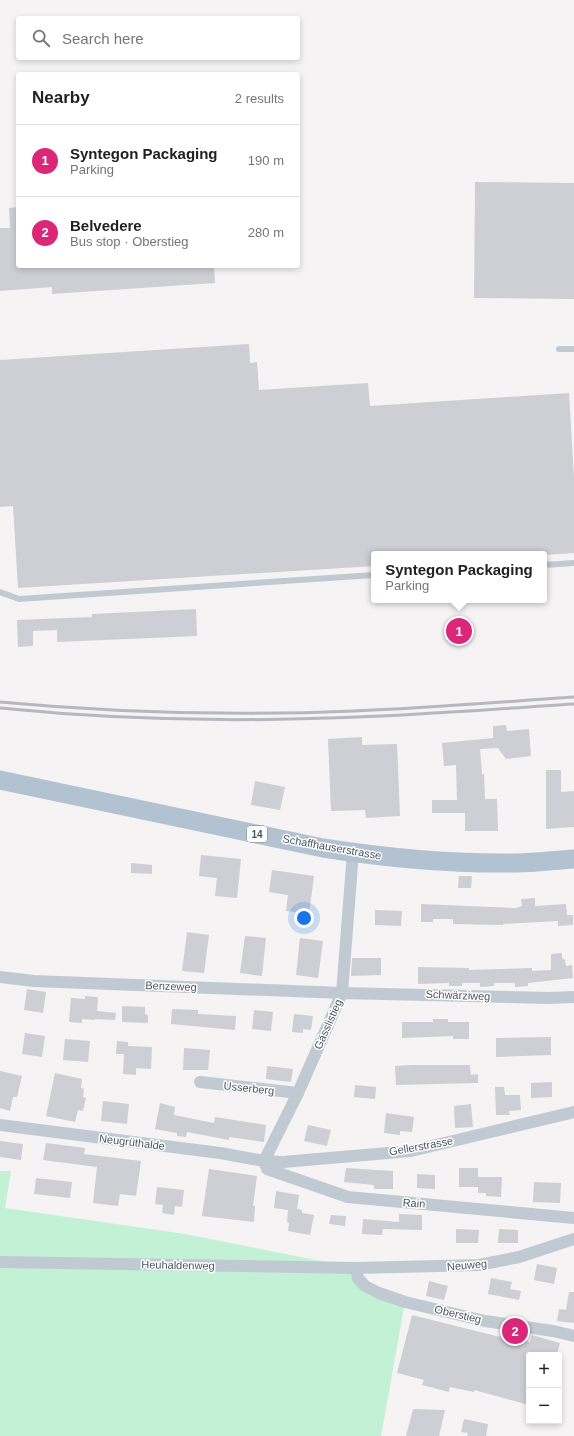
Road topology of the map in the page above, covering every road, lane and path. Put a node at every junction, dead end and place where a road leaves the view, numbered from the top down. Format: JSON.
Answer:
{"nodes":[{"id":1,"x":558,"y":349,"type":"dead end"},
{"id":2,"x":574,"y":349,"type":"edge"},
{"id":3,"x":574,"y":563,"type":"edge"},
{"id":4,"x":547,"y":565,"type":"edge"},
{"id":5,"x":371,"y":575,"type":"edge"},
{"id":6,"x":0,"y":592,"type":"edge"},
{"id":7,"x":0,"y":780,"type":"edge"},
{"id":8,"x":353,"y":852,"type":"junction"},
{"id":9,"x":574,"y":859,"type":"edge"},
{"id":10,"x":0,"y":977,"type":"edge"},
{"id":11,"x":342,"y":993,"type":"junction"},
{"id":12,"x":574,"y":997,"type":"edge"},
{"id":13,"x":200,"y":1082,"type":"dead end"},
{"id":14,"x":298,"y":1093,"type":"junction"},
{"id":15,"x":574,"y":1112,"type":"edge"},
{"id":16,"x":0,"y":1125,"type":"edge"},
{"id":17,"x":264,"y":1161,"type":"junction"},
{"id":18,"x":574,"y":1218,"type":"edge"},
{"id":19,"x":574,"y":1239,"type":"edge"},
{"id":20,"x":0,"y":1262,"type":"edge"},
{"id":21,"x":356,"y":1268,"type":"junction"},
{"id":22,"x":574,"y":1336,"type":"edge"}],
"edges":[{"from":1,"to":2,"type":"lane"},
{"from":3,"to":4,"type":"lane"},
{"from":5,"to":6,"type":"lane"},
{"from":7,"to":8,"type":"main road","name":"Schaffhauserstrasse","number":"14"},
{"from":8,"to":9,"type":"main road","name":"Schaffhauserstrasse","number":"14"},
{"from":8,"to":11,"type":"street","name":"Gässlistieg"},
{"from":10,"to":11,"type":"street","name":"Benzeweg"},
{"from":11,"to":12,"type":"street","name":"Schwärziweg"},
{"from":11,"to":14,"type":"street","name":"Gässlistieg"},
{"from":13,"to":14,"type":"street","name":"Usserberg"},
{"from":14,"to":17,"type":"street","name":"Gässlistieg"},
{"from":15,"to":17,"type":"street","name":"Gellerstrasse"},
{"from":16,"to":17,"type":"street","name":"Neugrüthalde"},
{"from":17,"to":18,"type":"street","name":"Rain"},
{"from":19,"to":21,"type":"street","name":"Neuweg"},
{"from":20,"to":21,"type":"street","name":"Heuhaldenweg"},
{"from":21,"to":22,"type":"street","name":"Oberstieg"}]}
